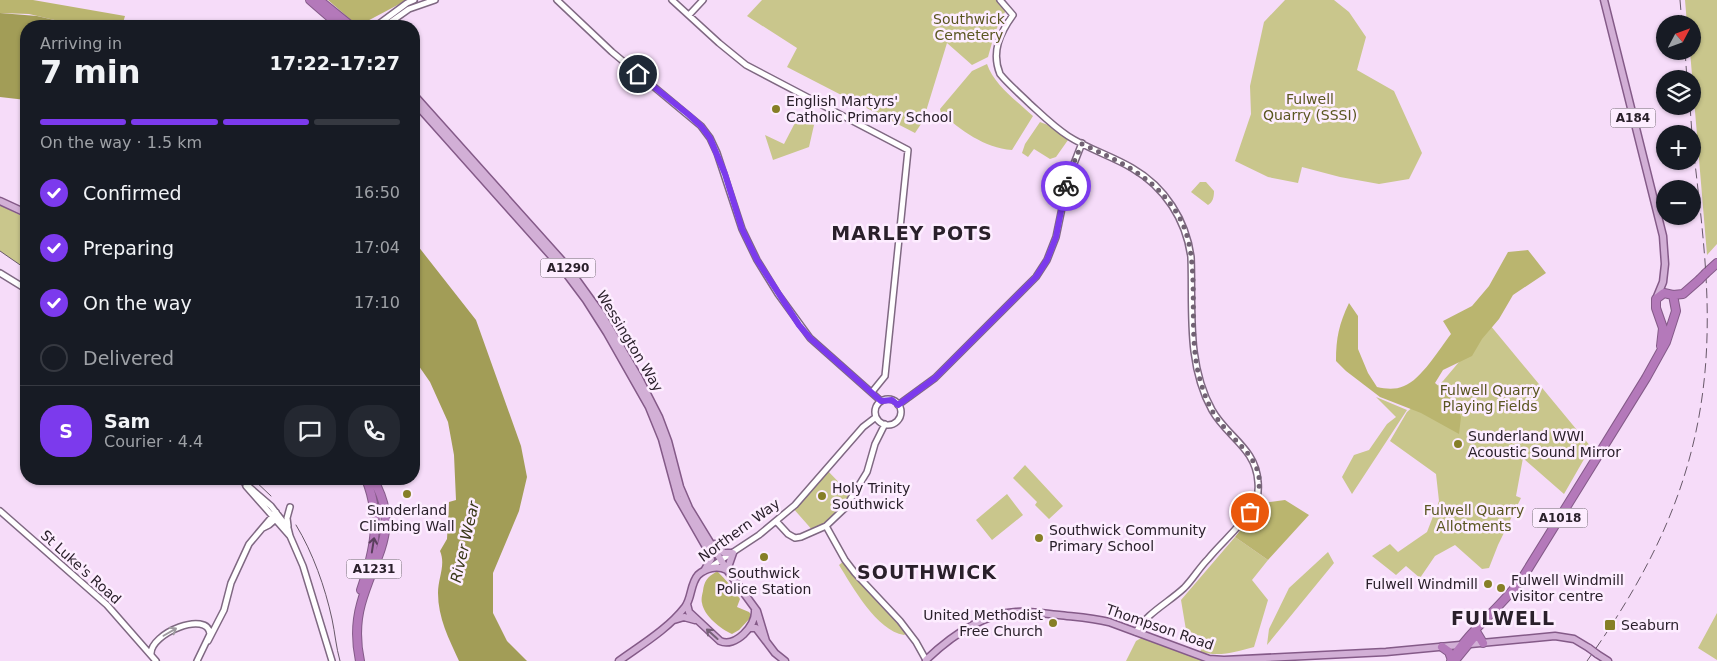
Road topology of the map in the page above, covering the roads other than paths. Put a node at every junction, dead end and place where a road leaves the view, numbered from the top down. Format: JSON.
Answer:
{"nodes":[{"id":1,"x":310,"y":0,"type":"edge"},
{"id":2,"x":319,"y":0,"type":"edge"},
{"id":3,"x":414,"y":0,"type":"edge"},
{"id":4,"x":435,"y":0,"type":"edge"},
{"id":5,"x":557,"y":0,"type":"edge"},
{"id":6,"x":672,"y":0,"type":"edge"},
{"id":7,"x":703,"y":0,"type":"edge"},
{"id":8,"x":1000,"y":0,"type":"edge"},
{"id":9,"x":1604,"y":0,"type":"edge"},
{"id":10,"x":406,"y":2,"type":"edge"},
{"id":11,"x":409,"y":9,"type":"junction"},
{"id":12,"x":690,"y":15,"type":"junction"},
{"id":13,"x":333,"y":20,"type":"edge"},
{"id":14,"x":343,"y":20,"type":"edge"},
{"id":15,"x":384,"y":20,"type":"edge"},
{"id":16,"x":393,"y":20,"type":"edge"},
{"id":17,"x":420,"y":102,"type":"edge"},
{"id":18,"x":420,"y":109,"type":"edge"},
{"id":19,"x":1082,"y":144,"type":"junction"},
{"id":20,"x":0,"y":201,"type":"edge"},
{"id":21,"x":20,"y":211,"type":"edge"},
{"id":22,"x":1717,"y":264,"type":"edge"},
{"id":23,"x":0,"y":273,"type":"edge"},
{"id":24,"x":1662,"y":282,"type":"junction"},
{"id":25,"x":20,"y":285,"type":"edge"},
{"id":26,"x":1693,"y":287,"type":"junction"},
{"id":27,"x":1670,"y":294,"type":"junction"},
{"id":28,"x":1656,"y":299,"type":"junction"},
{"id":29,"x":1675,"y":312,"type":"junction"},
{"id":30,"x":1659,"y":316,"type":"junction"},
{"id":31,"x":1660,"y":350,"type":"junction"},
{"id":32,"x":872,"y":392,"type":"junction"},
{"id":33,"x":881,"y":401,"type":"junction"},
{"id":34,"x":898,"y":405,"type":"junction"},
{"id":35,"x":876,"y":417,"type":"junction"},
{"id":36,"x":885,"y":424,"type":"junction"},
{"id":37,"x":247,"y":485,"type":"edge"},
{"id":38,"x":248,"y":485,"type":"edge"},
{"id":39,"x":368,"y":485,"type":"edge"},
{"id":40,"x":376,"y":485,"type":"edge"},
{"id":41,"x":290,"y":507,"type":"dead end"},
{"id":42,"x":0,"y":511,"type":"edge"},
{"id":43,"x":277,"y":514,"type":"junction"},
{"id":44,"x":696,"y":520,"type":"junction"},
{"id":45,"x":776,"y":521,"type":"junction"},
{"id":46,"x":826,"y":526,"type":"junction"},
{"id":47,"x":288,"y":528,"type":"junction"},
{"id":48,"x":290,"y":536,"type":"junction"},
{"id":49,"x":733,"y":553,"type":"junction"},
{"id":50,"x":720,"y":560,"type":"junction"},
{"id":51,"x":727,"y":570,"type":"junction"},
{"id":52,"x":704,"y":571,"type":"junction"},
{"id":53,"x":688,"y":603,"type":"junction"},
{"id":54,"x":754,"y":607,"type":"junction"},
{"id":55,"x":1491,"y":615,"type":"junction"},
{"id":56,"x":673,"y":621,"type":"junction"},
{"id":57,"x":218,"y":622,"type":"junction"},
{"id":58,"x":699,"y":622,"type":"junction"},
{"id":59,"x":200,"y":624,"type":"junction"},
{"id":60,"x":748,"y":629,"type":"junction"},
{"id":61,"x":1136,"y":632,"type":"junction"},
{"id":62,"x":1478,"y":633,"type":"junction"},
{"id":63,"x":766,"y":641,"type":"junction"},
{"id":64,"x":208,"y":642,"type":"junction"},
{"id":65,"x":142,"y":644,"type":"junction"},
{"id":66,"x":154,"y":644,"type":"junction"},
{"id":67,"x":1483,"y":644,"type":"junction"},
{"id":68,"x":1465,"y":645,"type":"junction"},
{"id":69,"x":1442,"y":647,"type":"junction"},
{"id":70,"x":150,"y":655,"type":"junction"},
{"id":71,"x":926,"y":660,"type":"edge"},
{"id":72,"x":156,"y":661,"type":"edge"},
{"id":73,"x":197,"y":661,"type":"edge"},
{"id":74,"x":332,"y":661,"type":"edge"},
{"id":75,"x":355,"y":661,"type":"edge"},
{"id":76,"x":360,"y":661,"type":"edge"},
{"id":77,"x":619,"y":661,"type":"edge"},
{"id":78,"x":785,"y":661,"type":"edge"},
{"id":79,"x":1453,"y":661,"type":"edge"},
{"id":80,"x":1608,"y":661,"type":"edge"}],
"edges":[{"from":1,"to":13,"type":"highway"},
{"from":2,"to":14,"type":"highway"},
{"from":3,"to":10,"type":"street"},
{"from":4,"to":11,"type":"street"},
{"from":5,"to":32,"type":"street"},
{"from":6,"to":12,"type":"street"},
{"from":7,"to":12,"type":"street"},
{"from":8,"to":19,"type":"street"},
{"from":9,"to":24,"type":"main road","number":"A184"},
{"from":10,"to":11,"type":"street"},
{"from":10,"to":15,"type":"street"},
{"from":11,"to":16,"type":"street"},
{"from":12,"to":32,"type":"street"},
{"from":17,"to":44,"type":"main road","name":"Wessington Way","number":"A1290"},
{"from":18,"to":52,"type":"main road","name":"Wessington Way","number":"A1290"},
{"from":19,"to":34,"type":"street"},
{"from":19,"to":61,"type":"street"},
{"from":20,"to":21,"type":"main road"},
{"from":22,"to":26,"type":"highway","number":"A1018","bridge":true},
{"from":23,"to":25,"type":"street"},
{"from":24,"to":27,"type":"main road"},
{"from":24,"to":28,"type":"main road","number":"A184"},
{"from":26,"to":27,"type":"highway","number":"A1018"},
{"from":26,"to":29,"type":"highway","number":"A1018"},
{"from":27,"to":28,"type":"highway"},
{"from":27,"to":29,"type":"highway"},
{"from":28,"to":30,"type":"highway"},
{"from":29,"to":30,"type":"highway"},
{"from":29,"to":31,"type":"highway","number":"A1018"},
{"from":30,"to":31,"type":"highway","number":"A1018"},
{"from":31,"to":55,"type":"highway","number":"A1018"},
{"from":32,"to":33,"type":"street"},
{"from":33,"to":34,"type":"street"},
{"from":33,"to":35,"type":"street"},
{"from":34,"to":36,"type":"street"},
{"from":35,"to":36,"type":"street"},
{"from":35,"to":45,"type":"street","name":"Northern Way"},
{"from":36,"to":46,"type":"street"},
{"from":37,"to":43,"type":"street"},
{"from":38,"to":43,"type":"street"},
{"from":75,"to":39,"type":"highway","number":"A1231","one_way":true},
{"from":40,"to":76,"type":"highway","number":"A1231"},
{"from":41,"to":47,"type":"street"},
{"from":42,"to":65,"type":"street","name":"St Luke's Road"},
{"from":43,"to":47,"type":"street"},
{"from":43,"to":48,"type":"street"},
{"from":43,"to":57,"type":"street"},
{"from":44,"to":49,"type":"main road"},
{"from":44,"to":50,"type":"main road","name":"Wessington Way","number":"A1290"},
{"from":45,"to":46,"type":"street"},
{"from":45,"to":49,"type":"street","name":"Northern Way"},
{"from":46,"to":71,"type":"street"},
{"from":47,"to":48,"type":"street"},
{"from":48,"to":74,"type":"street"},
{"from":49,"to":50,"type":"street","name":"Northern Way"},
{"from":49,"to":51,"type":"main road"},
{"from":50,"to":51,"type":"main road","name":"Wessington Way","number":"A1290"},
{"from":50,"to":52,"type":"street","name":"Northern Way"},
{"from":51,"to":52,"type":"main road"},
{"from":51,"to":54,"type":"main road","name":"Wessington Way","number":"A1290"},
{"from":52,"to":53,"type":"main road","name":"Northern Way","number":"A1290"},
{"from":53,"to":56,"type":"main road","name":"Northern Way"},
{"from":53,"to":58,"type":"main road","name":"Northern Way","number":"A1290"},
{"from":54,"to":60,"type":"main road"},
{"from":54,"to":63,"type":"main road","number":"A1290"},
{"from":55,"to":62,"type":"highway","number":"A1018"},
{"from":55,"to":68,"type":"highway","number":"A1018"},
{"from":56,"to":58,"type":"main road"},
{"from":56,"to":77,"type":"main road","name":"Northern Way"},
{"from":57,"to":59,"type":"street"},
{"from":57,"to":64,"type":"street"},
{"from":60,"to":58,"type":"main road","number":"A1290","one_way":true},
{"from":59,"to":64,"type":"street"},
{"from":66,"to":59,"type":"street","one_way":true},
{"from":60,"to":63,"type":"main road","number":"A1290"},
{"from":61,"to":69,"type":"main road","name":"Thompson Road"},
{"from":61,"to":71,"type":"main road","name":"Thompson Road"},
{"from":62,"to":67,"type":"highway"},
{"from":62,"to":68,"type":"highway","number":"A1018"},
{"from":63,"to":78,"type":"main road","number":"A1290"},
{"from":64,"to":73,"type":"street"},
{"from":65,"to":66,"type":"street"},
{"from":65,"to":70,"type":"street","name":"St Luke's Road"},
{"from":66,"to":70,"type":"street"},
{"from":67,"to":68,"type":"main road","name":"Thompson Road"},
{"from":67,"to":80,"type":"main road","name":"Thompson Road","bridge":true},
{"from":68,"to":69,"type":"main road","name":"Thompson Road"},
{"from":68,"to":79,"type":"highway","number":"A1018"},
{"from":69,"to":79,"type":"highway"},
{"from":70,"to":72,"type":"street","name":"St Luke's Road"}]}
